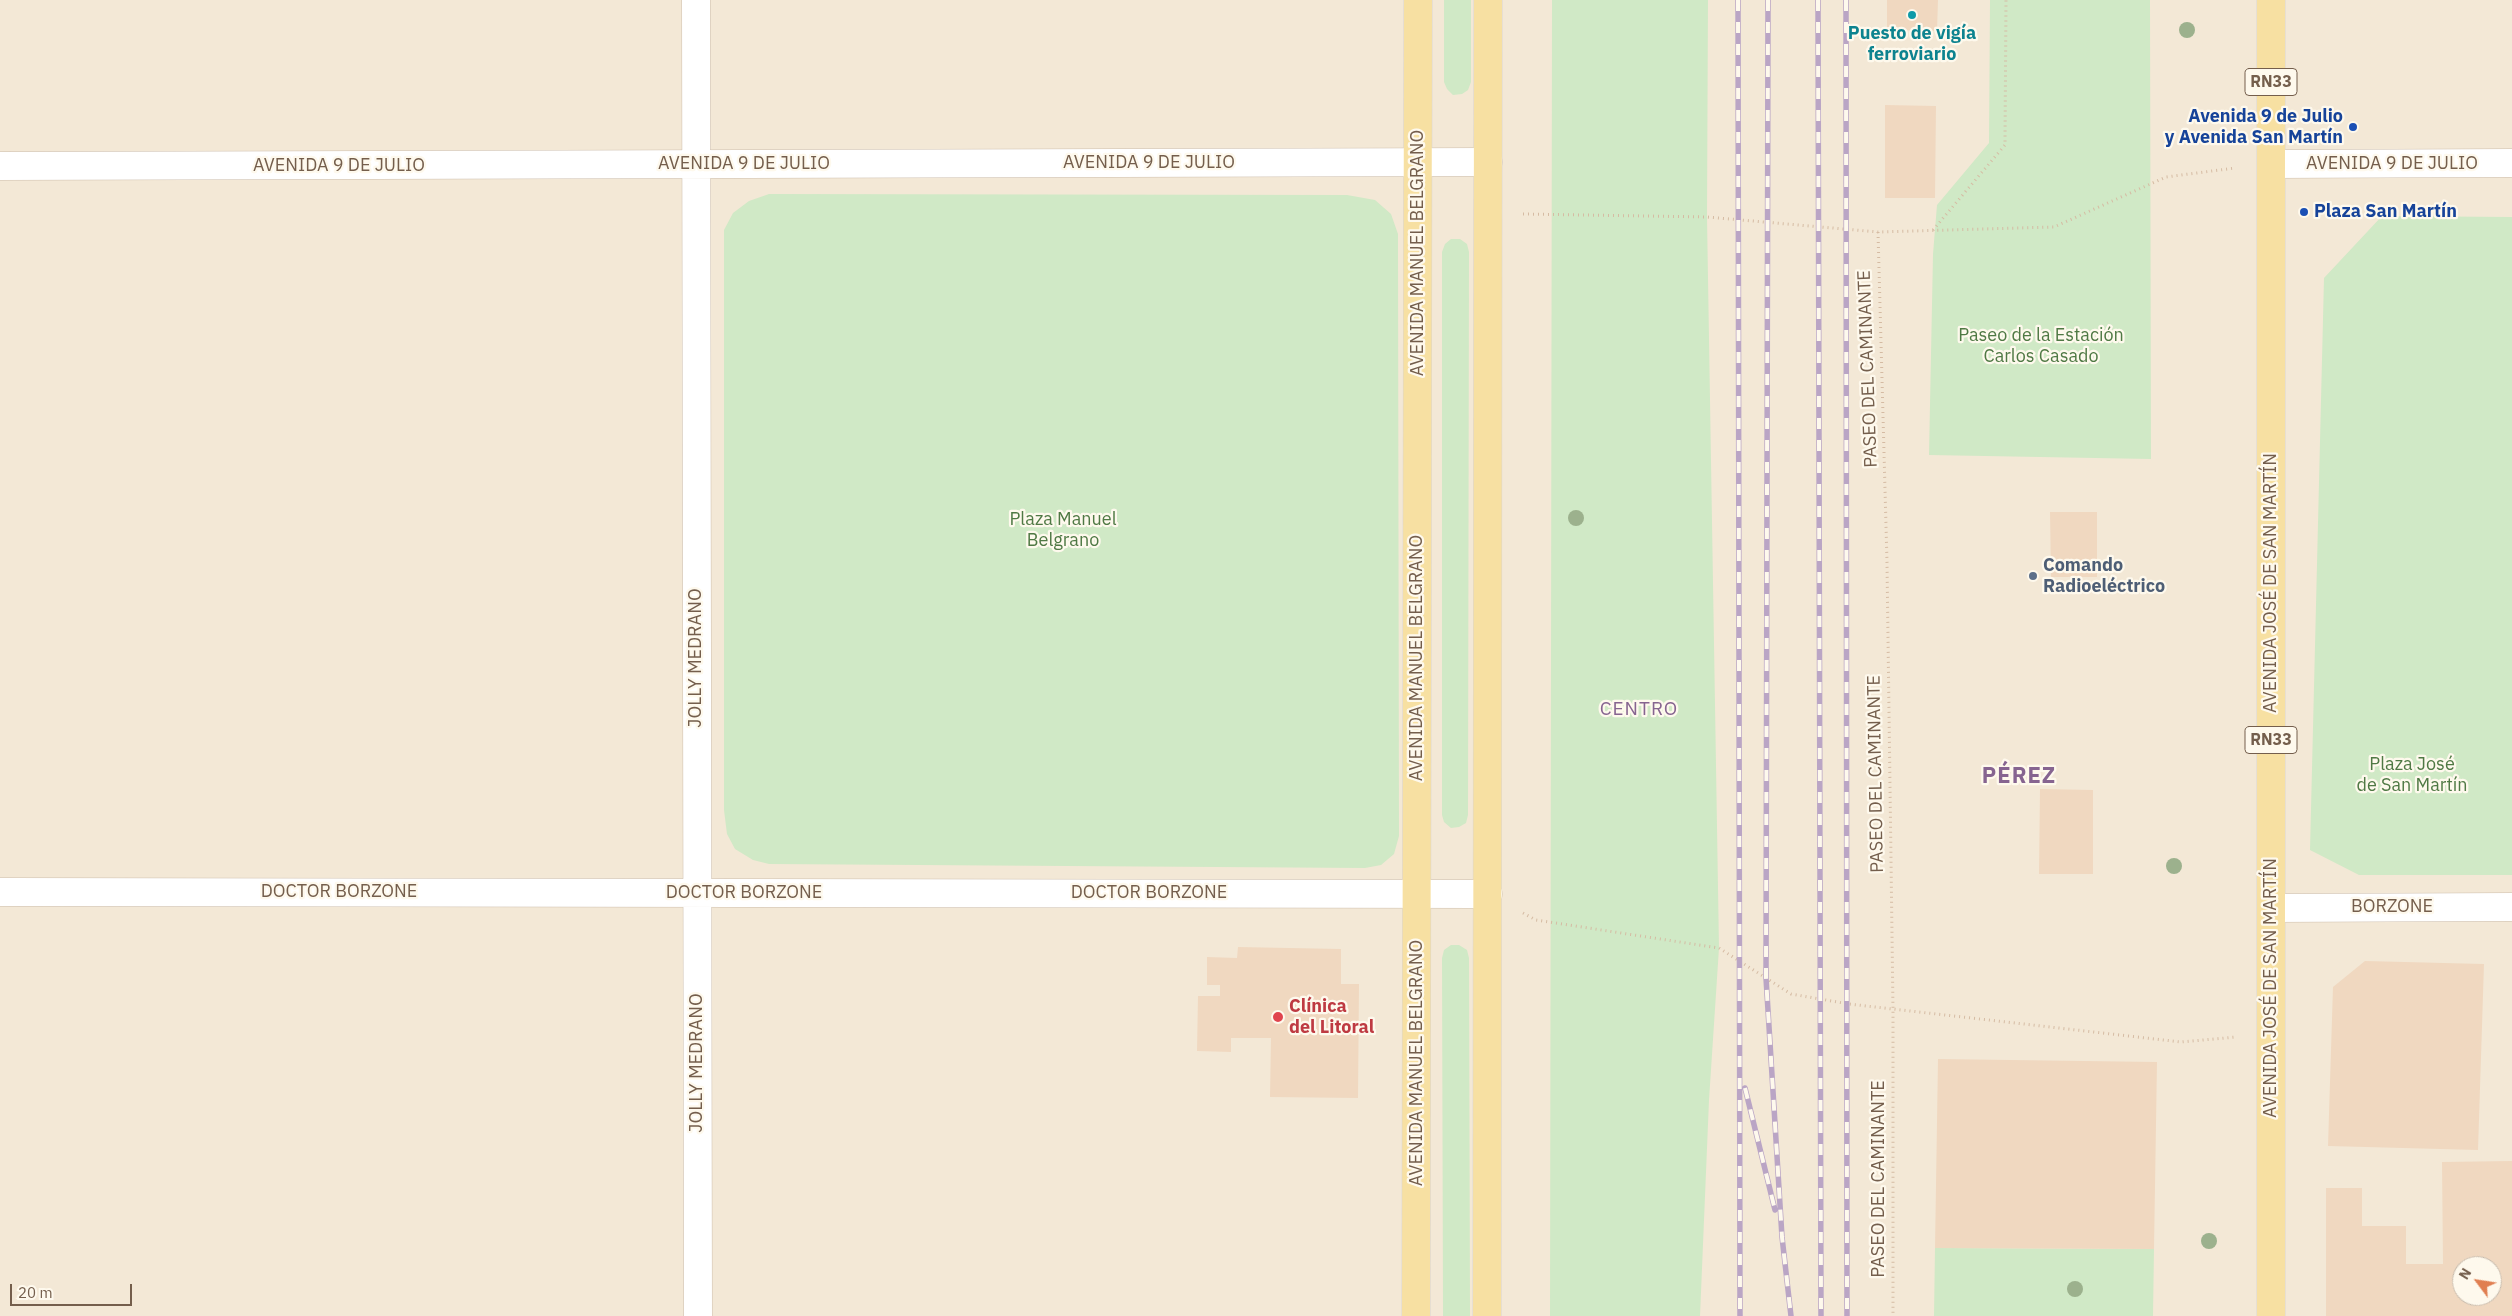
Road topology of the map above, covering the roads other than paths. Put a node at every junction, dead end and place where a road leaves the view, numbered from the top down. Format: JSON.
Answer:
{"nodes":[{"id":1,"x":696,"y":0,"type":"edge"},
{"id":2,"x":1418,"y":0,"type":"edge"},
{"id":3,"x":1488,"y":0,"type":"edge"},
{"id":4,"x":2271,"y":0,"type":"edge"},
{"id":5,"x":1418,"y":162,"type":"junction"},
{"id":6,"x":1488,"y":162,"type":"junction"},
{"id":7,"x":2512,"y":163,"type":"edge"},
{"id":8,"x":2272,"y":164,"type":"junction"},
{"id":9,"x":696,"y":165,"type":"junction"},
{"id":10,"x":0,"y":166,"type":"edge"},
{"id":11,"x":0,"y":892,"type":"edge"},
{"id":12,"x":697,"y":893,"type":"junction"},
{"id":13,"x":1417,"y":894,"type":"junction"},
{"id":14,"x":1488,"y":894,"type":"junction"},
{"id":15,"x":2512,"y":906,"type":"edge"},
{"id":16,"x":2272,"y":908,"type":"junction"},
{"id":17,"x":698,"y":1316,"type":"edge"},
{"id":18,"x":1416,"y":1316,"type":"edge"},
{"id":19,"x":1487,"y":1316,"type":"edge"},
{"id":20,"x":2271,"y":1316,"type":"edge"}],
"edges":[{"from":1,"to":9,"type":"street","name":"JOLLY MEDRANO"},
{"from":2,"to":5,"type":"main road","name":"AVENIDA MANUEL BELGRANO"},
{"from":3,"to":6,"type":"main road"},
{"from":4,"to":8,"type":"main road","name":"AVENIDA JOSÉ DE SAN MARTÍN","number":"RN33"},
{"from":5,"to":6,"type":"street","name":"AVENIDA 9 DE JULIO"},
{"from":5,"to":9,"type":"street","name":"AVENIDA 9 DE JULIO"},
{"from":5,"to":13,"type":"main road","name":"AVENIDA MANUEL BELGRANO"},
{"from":6,"to":14,"type":"main road"},
{"from":7,"to":8,"type":"street","name":"AVENIDA 9 DE JULIO"},
{"from":8,"to":16,"type":"main road","name":"AVENIDA JOSÉ DE SAN MARTÍN","number":"RN33"},
{"from":9,"to":10,"type":"street","name":"AVENIDA 9 DE JULIO"},
{"from":9,"to":12,"type":"street","name":"JOLLY MEDRANO"},
{"from":11,"to":12,"type":"street","name":"DOCTOR BORZONE"},
{"from":12,"to":13,"type":"street","name":"DOCTOR BORZONE"},
{"from":12,"to":17,"type":"street","name":"JOLLY MEDRANO"},
{"from":13,"to":14,"type":"street","name":"DOCTOR BORZONE"},
{"from":13,"to":18,"type":"main road","name":"AVENIDA MANUEL BELGRANO"},
{"from":14,"to":19,"type":"main road"},
{"from":15,"to":16,"type":"street","name":"BORZONE"},
{"from":16,"to":20,"type":"main road","name":"AVENIDA JOSÉ DE SAN MARTÍN","number":"RN33"}]}
